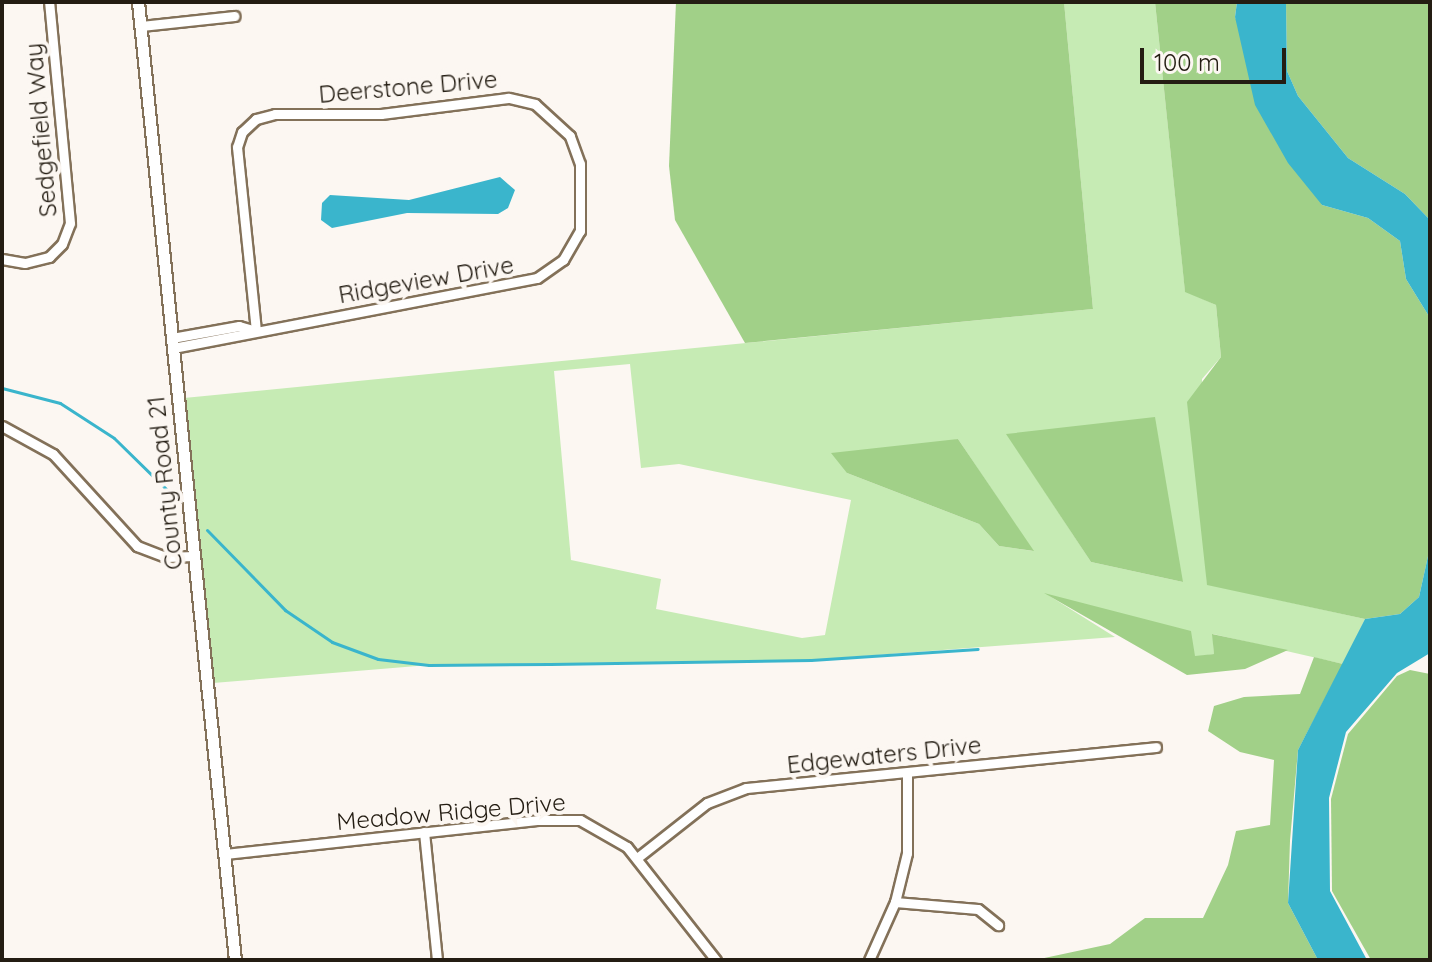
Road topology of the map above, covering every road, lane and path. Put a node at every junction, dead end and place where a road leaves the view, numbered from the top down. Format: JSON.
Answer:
{"nodes":[{"id":1,"x":49,"y":2,"type":"edge"},
{"id":2,"x":138,"y":2,"type":"edge"},
{"id":3,"x":234,"y":16,"type":"dead end"},
{"id":4,"x":141,"y":26,"type":"junction"},
{"id":5,"x":535,"y":104,"type":"joint"},
{"id":6,"x":2,"y":259,"type":"edge"},
{"id":7,"x":256,"y":331,"type":"junction"},
{"id":8,"x":172,"y":343,"type":"junction"},
{"id":9,"x":2,"y":426,"type":"edge"},
{"id":10,"x":194,"y":556,"type":"junction"},
{"id":11,"x":1156,"y":747,"type":"dead end"},
{"id":12,"x":907,"y":773,"type":"junction"},
{"id":13,"x":424,"y":832,"type":"junction"},
{"id":14,"x":225,"y":854,"type":"junction"},
{"id":15,"x":637,"y":858,"type":"junction"},
{"id":16,"x":895,"y":902,"type":"junction"},
{"id":17,"x":998,"y":925,"type":"dead end"},
{"id":18,"x":235,"y":960,"type":"edge"},
{"id":19,"x":437,"y":960,"type":"edge"},
{"id":20,"x":716,"y":960,"type":"edge"},
{"id":21,"x":869,"y":960,"type":"edge"}],
"edges":[{"from":1,"to":6,"type":"street","name":"Sedgefield Way"},
{"from":2,"to":4,"type":"street","name":"County Road 21"},
{"from":3,"to":4,"type":"street"},
{"from":4,"to":8,"type":"street","name":"County Road 21"},
{"from":5,"to":7,"type":"street","name":"Ridgeview Drive"},
{"from":5,"to":7,"type":"street","name":"Deerstone Drive"},
{"from":7,"to":8,"type":"street","name":"Ridgeview Drive"},
{"from":8,"to":10,"type":"street","name":"County Road 21"},
{"from":9,"to":10,"type":"street"},
{"from":10,"to":14,"type":"street","name":"County Road 21"},
{"from":11,"to":12,"type":"street","name":"Edgewaters Drive"},
{"from":12,"to":15,"type":"street","name":"Edgewaters Drive"},
{"from":12,"to":16,"type":"street"},
{"from":13,"to":14,"type":"street","name":"Meadow Ridge Drive"},
{"from":13,"to":15,"type":"street","name":"Meadow Ridge Drive"},
{"from":13,"to":19,"type":"street"},
{"from":14,"to":18,"type":"street","name":"County Road 21"},
{"from":15,"to":20,"type":"street","name":"Meadow Ridge Drive"},
{"from":16,"to":17,"type":"street"},
{"from":16,"to":21,"type":"street"}]}
